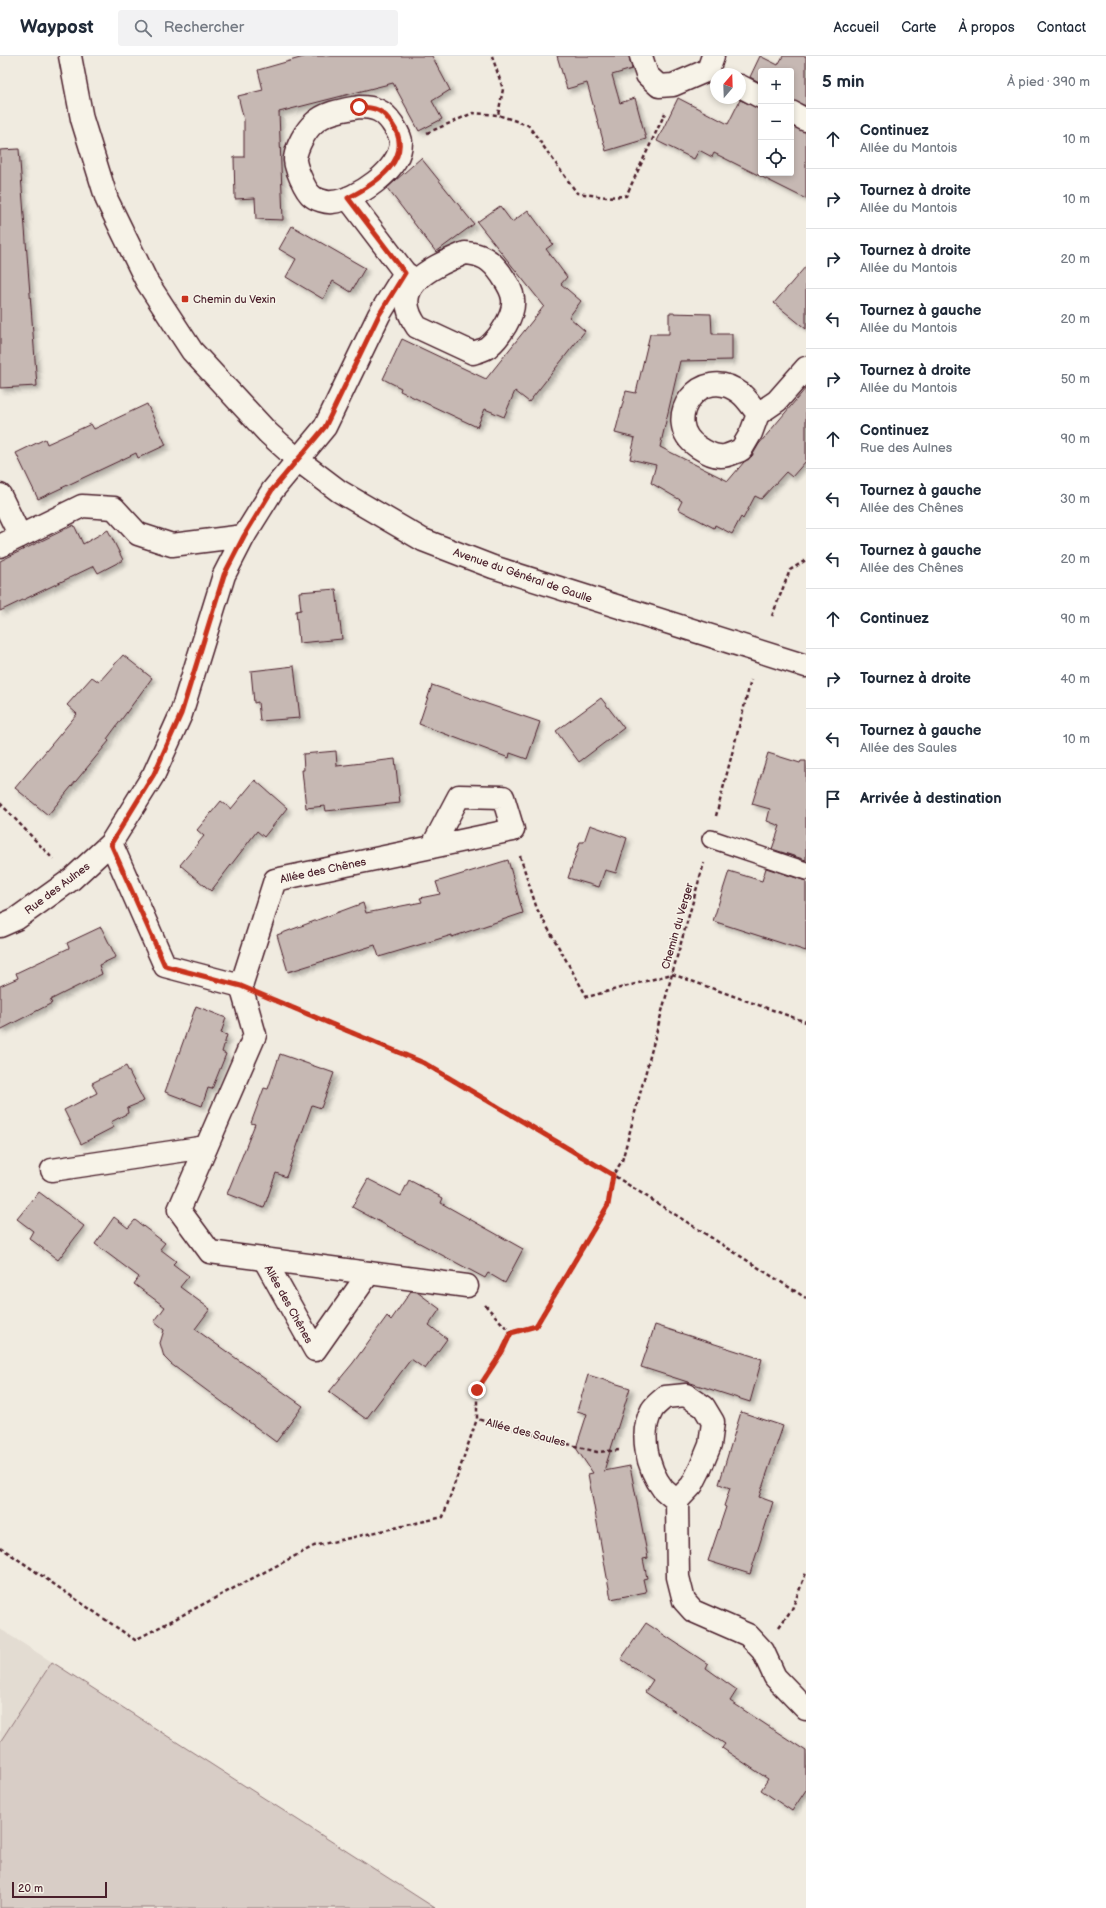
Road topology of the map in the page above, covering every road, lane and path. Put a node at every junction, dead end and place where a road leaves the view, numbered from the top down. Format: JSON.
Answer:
{"nodes":[{"id":1,"x":70,"y":56,"type":"edge"},
{"id":2,"x":492,"y":56,"type":"edge"},
{"id":3,"x":641,"y":56,"type":"edge"},
{"id":4,"x":712,"y":67,"type":"edge"},
{"id":5,"x":673,"y":86,"type":"junction"},
{"id":6,"x":746,"y":89,"type":"edge"},
{"id":7,"x":758,"y":95,"type":"edge"},
{"id":8,"x":794,"y":114,"type":"edge"},
{"id":9,"x":498,"y":115,"type":"junction"},
{"id":10,"x":806,"y":120,"type":"edge"},
{"id":11,"x":401,"y":142,"type":"junction"},
{"id":12,"x":348,"y":198,"type":"junction"},
{"id":13,"x":410,"y":276,"type":"junction"},
{"id":14,"x":806,"y":368,"type":"edge"},
{"id":15,"x":758,"y":414,"type":"dead end"},
{"id":16,"x":298,"y":460,"type":"junction"},
{"id":17,"x":0,"y":495,"type":"edge"},
{"id":18,"x":20,"y":536,"type":"junction"},
{"id":19,"x":244,"y":536,"type":"junction"},
{"id":20,"x":0,"y":546,"type":"edge"},
{"id":21,"x":806,"y":560,"type":"edge"},
{"id":22,"x":772,"y":616,"type":"dead end"},
{"id":23,"x":806,"y":666,"type":"edge"},
{"id":24,"x":751,"y":680,"type":"dead end"},
{"id":25,"x":0,"y":803,"type":"edge"},
{"id":26,"x":513,"y":830,"type":"junction"},
{"id":27,"x":711,"y":839,"type":"junction"},
{"id":28,"x":111,"y":844,"type":"junction"},
{"id":29,"x":432,"y":847,"type":"junction"},
{"id":30,"x":806,"y":871,"type":"edge"},
{"id":31,"x":72,"y":879,"type":"junction"},
{"id":32,"x":0,"y":926,"type":"edge"},
{"id":33,"x":672,"y":974,"type":"junction"},
{"id":34,"x":241,"y":986,"type":"junction"},
{"id":35,"x":806,"y":1022,"type":"edge"},
{"id":36,"x":206,"y":1147,"type":"junction"},
{"id":37,"x":52,"y":1170,"type":"dead end"},
{"id":38,"x":613,"y":1175,"type":"junction"},
{"id":39,"x":264,"y":1259,"type":"junction"},
{"id":40,"x":369,"y":1272,"type":"junction"},
{"id":41,"x":467,"y":1286,"type":"joint"},
{"id":42,"x":806,"y":1298,"type":"edge"},
{"id":43,"x":511,"y":1333,"type":"junction"},
{"id":44,"x":477,"y":1419,"type":"junction"},
{"id":45,"x":646,"y":1449,"type":"junction"},
{"id":46,"x":677,"y":1501,"type":"junction"},
{"id":47,"x":0,"y":1547,"type":"edge"},
{"id":48,"x":806,"y":1573,"type":"edge"},
{"id":49,"x":763,"y":1650,"type":"junction"},
{"id":50,"x":806,"y":1709,"type":"edge"}],
"edges":[{"from":1,"to":16,"type":"street","name":"Avenue du Général de Gaulle"},
{"from":2,"to":9,"type":"path"},
{"from":3,"to":5,"type":"street"},
{"from":4,"to":5,"type":"street"},
{"from":5,"to":9,"type":"path"},
{"from":6,"to":7,"type":"street"},
{"from":8,"to":10,"type":"street"},
{"from":9,"to":11,"type":"path"},
{"from":11,"to":12,"type":"street"},
{"from":11,"to":12,"type":"street"},
{"from":12,"to":13,"type":"street"},
{"from":13,"to":13,"type":"street"},
{"from":13,"to":16,"type":"street","name":"Rue des Aulnes"},
{"from":14,"to":15,"type":"street"},
{"from":16,"to":19,"type":"street","name":"Rue des Aulnes"},
{"from":16,"to":23,"type":"street","name":"Avenue du Général de Gaulle"},
{"from":17,"to":18,"type":"street"},
{"from":18,"to":19,"type":"street"},
{"from":18,"to":20,"type":"street"},
{"from":19,"to":28,"type":"street","name":"Rue des Aulnes"},
{"from":21,"to":22,"type":"path"},
{"from":24,"to":27,"type":"path","name":"Chemin du Verger"},
{"from":25,"to":31,"type":"path"},
{"from":26,"to":29,"type":"street","name":"Allée des Chênes"},
{"from":26,"to":29,"type":"street"},
{"from":26,"to":33,"type":"path"},
{"from":27,"to":30,"type":"lane"},
{"from":27,"to":33,"type":"path","name":"Chemin du Verger"},
{"from":28,"to":31,"type":"street","name":"Rue des Aulnes"},
{"from":28,"to":34,"type":"street"},
{"from":29,"to":34,"type":"street","name":"Allée des Chênes"},
{"from":31,"to":32,"type":"street","name":"Rue des Aulnes"},
{"from":33,"to":35,"type":"path"},
{"from":33,"to":38,"type":"path","name":"Chemin du Verger"},
{"from":34,"to":36,"type":"street","name":"Allée des Chênes"},
{"from":34,"to":38,"type":"path"},
{"from":36,"to":37,"type":"street"},
{"from":36,"to":39,"type":"street","name":"Allée des Chênes"},
{"from":38,"to":42,"type":"path"},
{"from":38,"to":43,"type":"path"},
{"from":39,"to":40,"type":"street","name":"Allée des Chênes"},
{"from":39,"to":40,"type":"street","name":"Allée des Chênes"},
{"from":40,"to":41,"type":"street","name":"Allée des Chênes"},
{"from":41,"to":43,"type":"path"},
{"from":43,"to":44,"type":"path","name":"Allée des Saules"},
{"from":44,"to":45,"type":"path","name":"Allée des Saules"},
{"from":44,"to":47,"type":"path"},
{"from":45,"to":46,"type":"street"},
{"from":45,"to":46,"type":"street"},
{"from":46,"to":49,"type":"street"},
{"from":48,"to":49,"type":"path"},
{"from":49,"to":50,"type":"street"}]}
